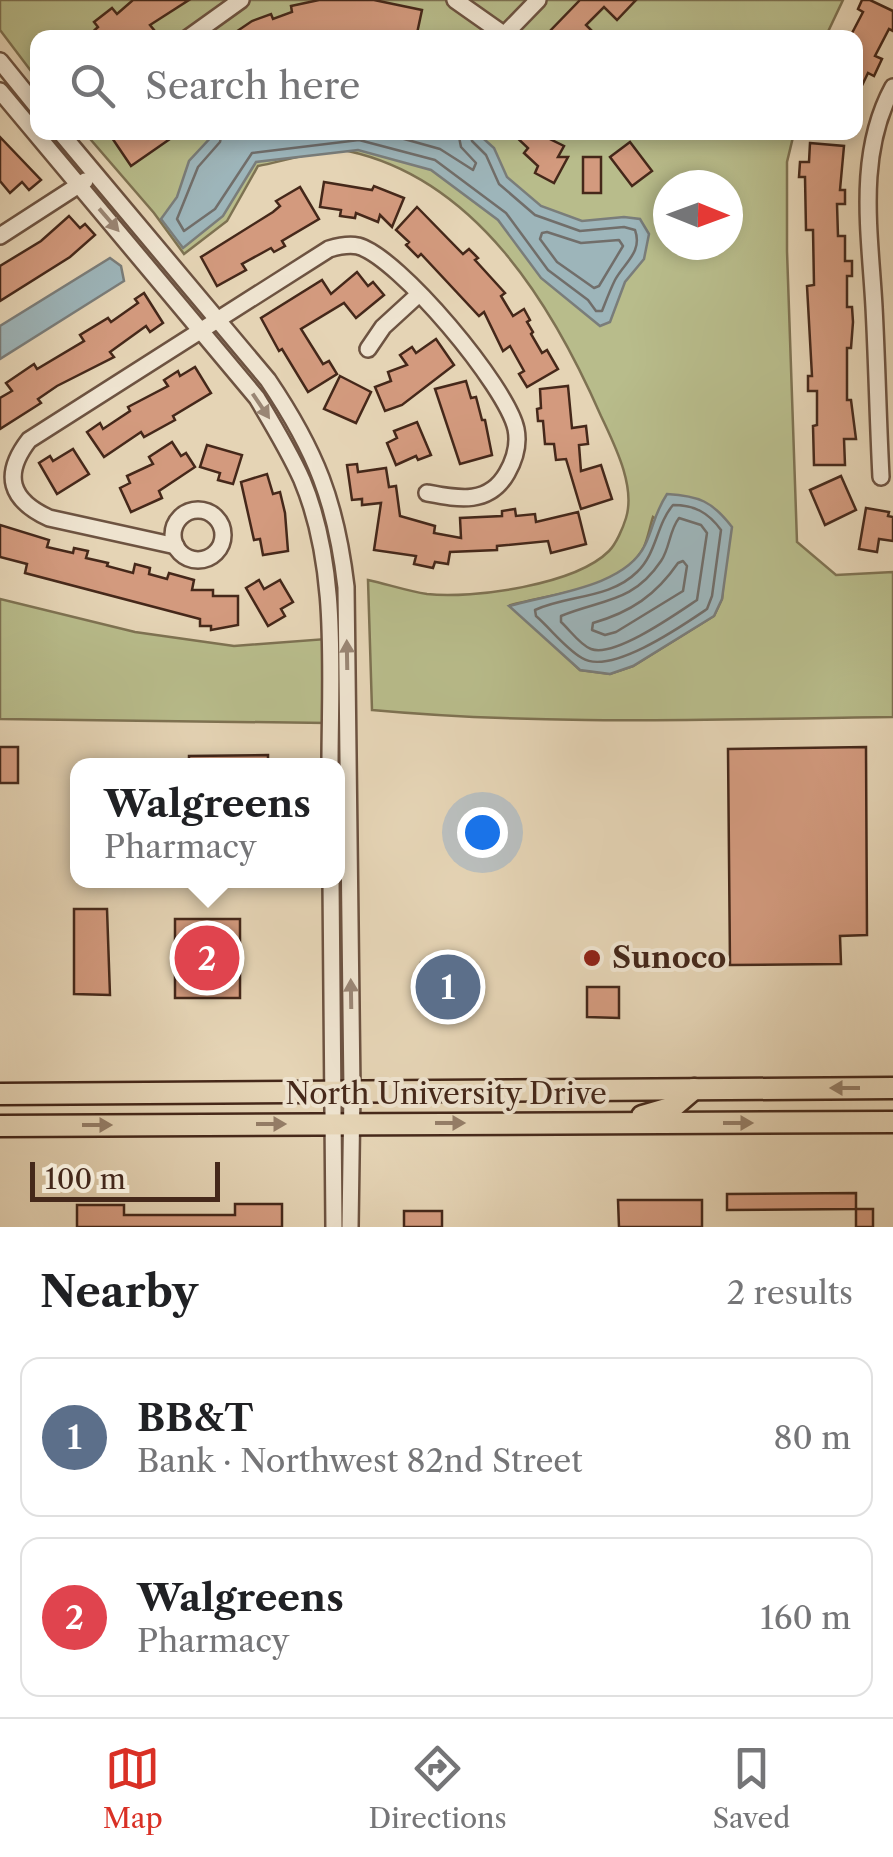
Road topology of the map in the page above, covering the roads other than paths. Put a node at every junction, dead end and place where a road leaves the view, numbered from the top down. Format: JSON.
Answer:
{"nodes":[{"id":1,"x":241,"y":0,"type":"edge"},
{"id":2,"x":455,"y":0,"type":"edge"},
{"id":3,"x":538,"y":0,"type":"edge"},
{"id":4,"x":199,"y":30,"type":"edge"},
{"id":5,"x":498,"y":30,"type":"edge"},
{"id":6,"x":512,"y":30,"type":"edge"},
{"id":7,"x":0,"y":61,"type":"edge"},
{"id":8,"x":893,"y":87,"type":"edge"},
{"id":9,"x":0,"y":91,"type":"edge"},
{"id":10,"x":30,"y":98,"type":"edge"},
{"id":11,"x":30,"y":127,"type":"edge"},
{"id":12,"x":41,"y":140,"type":"edge"},
{"id":13,"x":58,"y":140,"type":"edge"},
{"id":14,"x":69,"y":140,"type":"edge"},
{"id":15,"x":49,"y":149,"type":"junction"},
{"id":16,"x":95,"y":173,"type":"junction"},
{"id":17,"x":79,"y":186,"type":"junction"},
{"id":18,"x":0,"y":213,"type":"edge"},
{"id":19,"x":5,"y":232,"type":"edge"},
{"id":20,"x":419,"y":294,"type":"junction"},
{"id":21,"x":218,"y":319,"type":"junction"},
{"id":22,"x":201,"y":330,"type":"junction"},
{"id":23,"x":368,"y":349,"type":"dead end"},
{"id":24,"x":880,"y":477,"type":"dead end"},
{"id":25,"x":6,"y":480,"type":"edge"},
{"id":26,"x":427,"y":493,"type":"dead end"},
{"id":27,"x":176,"y":546,"type":"dead end"},
{"id":28,"x":330,"y":758,"type":"edge"},
{"id":29,"x":345,"y":758,"type":"edge"},
{"id":30,"x":331,"y":888,"type":"edge"},
{"id":31,"x":344,"y":888,"type":"edge"},
{"id":32,"x":893,"y":1088,"type":"edge"},
{"id":33,"x":694,"y":1089,"type":"junction"},
{"id":34,"x":764,"y":1089,"type":"junction"},
{"id":35,"x":342,"y":1092,"type":"junction"},
{"id":36,"x":0,"y":1094,"type":"edge"},
{"id":37,"x":893,"y":1122,"type":"edge"},
{"id":38,"x":343,"y":1124,"type":"junction"},
{"id":39,"x":606,"y":1124,"type":"junction"},
{"id":40,"x":696,"y":1124,"type":"junction"},
{"id":41,"x":0,"y":1126,"type":"edge"},
{"id":42,"x":334,"y":1227,"type":"edge"},
{"id":43,"x":350,"y":1227,"type":"edge"}],
"edges":[{"from":1,"to":4,"type":"street"},
{"from":2,"to":5,"type":"street"},
{"from":3,"to":6,"type":"street"},
{"from":7,"to":10,"type":"street"},
{"from":8,"to":24,"type":"street"},
{"from":9,"to":11,"type":"street"},
{"from":12,"to":15,"type":"street"},
{"from":13,"to":15,"type":"street"},
{"from":14,"to":16,"type":"street"},
{"from":15,"to":17,"type":"street"},
{"from":16,"to":17,"type":"street"},
{"from":16,"to":21,"type":"street"},
{"from":17,"to":19,"type":"street"},
{"from":17,"to":22,"type":"street","one_way":true},
{"from":18,"to":19,"type":"street"},
{"from":20,"to":21,"type":"street"},
{"from":20,"to":23,"type":"street"},
{"from":20,"to":26,"type":"street"},
{"from":21,"to":22,"type":"street"},
{"from":29,"to":21,"type":"street","one_way":true},
{"from":22,"to":25,"type":"street"},
{"from":22,"to":28,"type":"street","one_way":true},
{"from":25,"to":27,"type":"street"},
{"from":30,"to":35,"type":"street"},
{"from":35,"to":31,"type":"street","one_way":true},
{"from":32,"to":34,"type":"main road","name":"North University Drive","one_way":true},
{"from":33,"to":34,"type":"main road","name":"North University Drive"},
{"from":33,"to":35,"type":"main road","name":"North University Drive"},
{"from":33,"to":39,"type":"main road"},
{"from":34,"to":40,"type":"main road"},
{"from":35,"to":36,"type":"main road","name":"North University Drive"},
{"from":35,"to":38,"type":"street"},
{"from":40,"to":37,"type":"main road","name":"North University Drive","one_way":true},
{"from":38,"to":39,"type":"main road","name":"North University Drive","one_way":true},
{"from":41,"to":38,"type":"main road","name":"North University Drive","one_way":true},
{"from":38,"to":42,"type":"street"},
{"from":38,"to":43,"type":"street"},
{"from":39,"to":40,"type":"main road","name":"North University Drive"}]}
